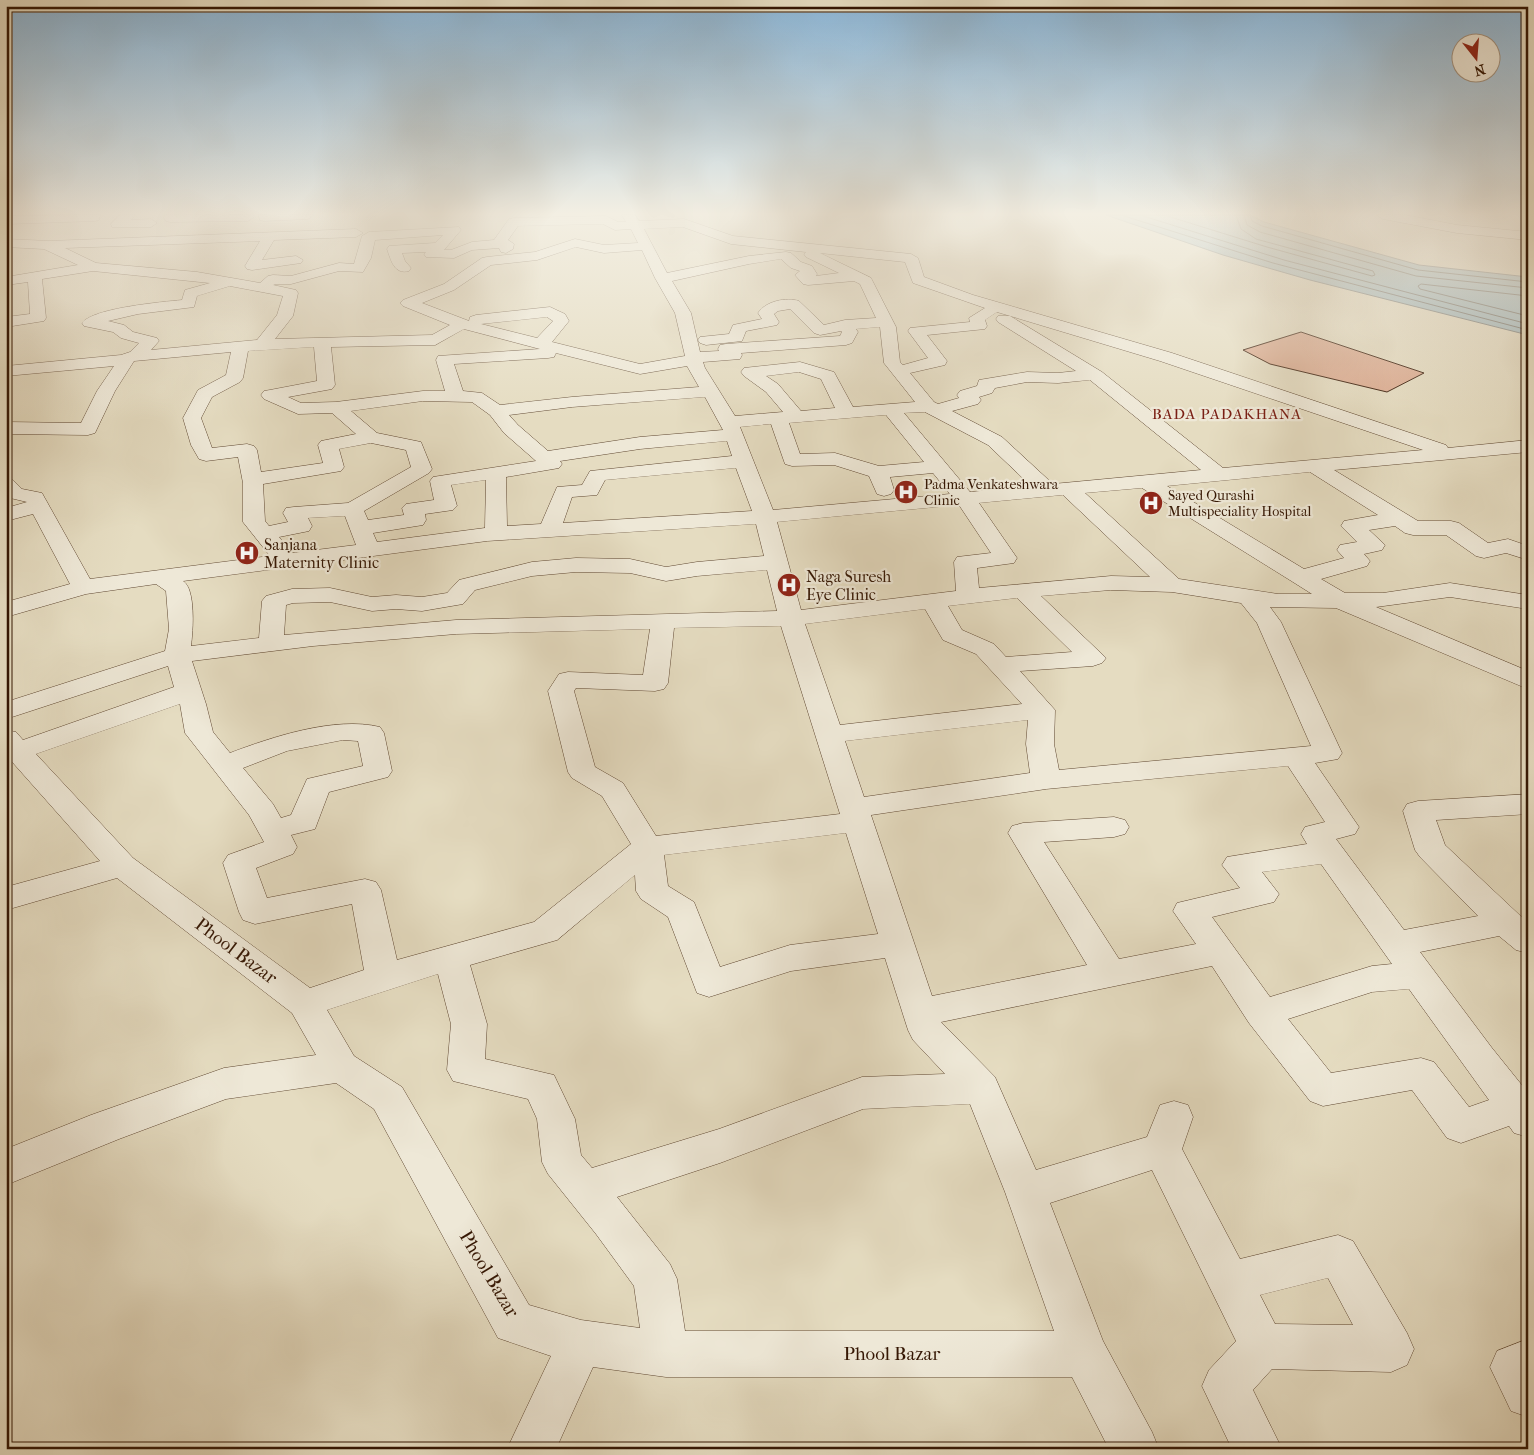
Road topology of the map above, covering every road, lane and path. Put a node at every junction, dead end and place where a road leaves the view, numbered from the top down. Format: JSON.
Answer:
{"nodes":[{"id":1,"x":35,"y":283,"type":"edge"},
{"id":2,"x":228,"y":283,"type":"edge"},
{"id":3,"x":238,"y":283,"type":"edge"},
{"id":4,"x":266,"y":283,"type":"edge"},
{"id":5,"x":405,"y":283,"type":"edge"},
{"id":6,"x":455,"y":283,"type":"edge"},
{"id":7,"x":665,"y":283,"type":"edge"},
{"id":8,"x":867,"y":283,"type":"edge"},
{"id":9,"x":926,"y":283,"type":"edge"},
{"id":10,"x":260,"y":286,"type":"junction"},
{"id":11,"x":968,"y":298,"type":"junction"},
{"id":12,"x":408,"y":303,"type":"junction"},
{"id":13,"x":990,"y":310,"type":"junction"},
{"id":14,"x":6,"y":322,"type":"edge"},
{"id":15,"x":885,"y":322,"type":"junction"},
{"id":16,"x":459,"y":323,"type":"junction"},
{"id":17,"x":845,"y":325,"type":"junction"},
{"id":18,"x":322,"y":342,"type":"junction"},
{"id":19,"x":542,"y":343,"type":"junction"},
{"id":20,"x":262,"y":345,"type":"junction"},
{"id":21,"x":241,"y":346,"type":"junction"},
{"id":22,"x":574,"y":351,"type":"junction"},
{"id":23,"x":692,"y":353,"type":"junction"},
{"id":24,"x":131,"y":358,"type":"junction"},
{"id":25,"x":6,"y":371,"type":"edge"},
{"id":26,"x":898,"y":371,"type":"junction"},
{"id":27,"x":1093,"y":374,"type":"junction"},
{"id":28,"x":710,"y":391,"type":"junction"},
{"id":29,"x":456,"y":396,"type":"junction"},
{"id":30,"x":336,"y":407,"type":"junction"},
{"id":31,"x":932,"y":408,"type":"junction"},
{"id":32,"x":890,"y":409,"type":"junction"},
{"id":33,"x":496,"y":411,"type":"junction"},
{"id":34,"x":847,"y":413,"type":"junction"},
{"id":35,"x":787,"y":418,"type":"junction"},
{"id":36,"x":6,"y":428,"type":"edge"},
{"id":37,"x":732,"y":428,"type":"junction"},
{"id":38,"x":372,"y":437,"type":"junction"},
{"id":39,"x":1528,"y":446,"type":"edge"},
{"id":40,"x":1447,"y":452,"type":"junction"},
{"id":41,"x":544,"y":457,"type":"junction"},
{"id":42,"x":744,"y":461,"type":"junction"},
{"id":43,"x":939,"y":467,"type":"junction"},
{"id":44,"x":1315,"y":467,"type":"junction"},
{"id":45,"x":878,"y":472,"type":"junction"},
{"id":46,"x":496,"y":473,"type":"junction"},
{"id":47,"x":1219,"y":475,"type":"junction"},
{"id":48,"x":253,"y":479,"type":"junction"},
{"id":49,"x":1147,"y":482,"type":"junction"},
{"id":50,"x":6,"y":484,"type":"edge"},
{"id":51,"x":1058,"y":490,"type":"junction"},
{"id":52,"x":965,"y":499,"type":"junction"},
{"id":53,"x":39,"y":505,"type":"junction"},
{"id":54,"x":889,"y":506,"type":"junction"},
{"id":55,"x":6,"y":515,"type":"edge"},
{"id":56,"x":765,"y":517,"type":"junction"},
{"id":57,"x":1397,"y":518,"type":"junction"},
{"id":58,"x":357,"y":519,"type":"junction"},
{"id":59,"x":549,"y":531,"type":"junction"},
{"id":60,"x":264,"y":534,"type":"junction"},
{"id":61,"x":496,"y":534,"type":"junction"},
{"id":62,"x":369,"y":550,"type":"junction"},
{"id":63,"x":1528,"y":553,"type":"edge"},
{"id":64,"x":281,"y":561,"type":"junction"},
{"id":65,"x":776,"y":562,"type":"junction"},
{"id":66,"x":160,"y":577,"type":"junction"},
{"id":67,"x":1301,"y":577,"type":"junction"},
{"id":68,"x":1172,"y":585,"type":"junction"},
{"id":69,"x":82,"y":587,"type":"junction"},
{"id":70,"x":1022,"y":590,"type":"junction"},
{"id":71,"x":968,"y":596,"type":"junction"},
{"id":72,"x":1249,"y":597,"type":"junction"},
{"id":73,"x":932,"y":600,"type":"junction"},
{"id":74,"x":1339,"y":600,"type":"junction"},
{"id":75,"x":274,"y":601,"type":"junction"},
{"id":76,"x":1528,"y":602,"type":"edge"},
{"id":77,"x":6,"y":610,"type":"edge"},
{"id":78,"x":791,"y":618,"type":"junction"},
{"id":79,"x":664,"y":620,"type":"junction"},
{"id":80,"x":271,"y":644,"type":"junction"},
{"id":81,"x":177,"y":655,"type":"junction"},
{"id":82,"x":1000,"y":665,"type":"junction"},
{"id":83,"x":1528,"y":681,"type":"edge"},
{"id":84,"x":189,"y":691,"type":"junction"},
{"id":85,"x":1042,"y":710,"type":"junction"},
{"id":86,"x":6,"y":711,"type":"edge"},
{"id":87,"x":828,"y":735,"type":"junction"},
{"id":88,"x":12,"y":744,"type":"edge"},
{"id":89,"x":1296,"y":756,"type":"junction"},
{"id":90,"x":224,"y":765,"type":"junction"},
{"id":91,"x":1046,"y":780,"type":"junction"},
{"id":92,"x":1528,"y":804,"type":"edge"},
{"id":93,"x":854,"y":815,"type":"junction"},
{"id":94,"x":1114,"y":827,"type":"dead end"},
{"id":95,"x":273,"y":830,"type":"junction"},
{"id":96,"x":648,"y":847,"type":"junction"},
{"id":97,"x":1329,"y":852,"type":"junction"},
{"id":98,"x":122,"y":866,"type":"junction"},
{"id":99,"x":6,"y":899,"type":"edge"},
{"id":100,"x":1516,"y":932,"type":"edge"},
{"id":101,"x":898,"y":944,"type":"junction"},
{"id":102,"x":1396,"y":944,"type":"junction"},
{"id":103,"x":1220,"y":952,"type":"junction"},
{"id":104,"x":451,"y":958,"type":"junction"},
{"id":105,"x":1111,"y":975,"type":"junction"},
{"id":106,"x":1418,"y":975,"type":"junction"},
{"id":107,"x":383,"y":977,"type":"junction"},
{"id":108,"x":305,"y":1003,"type":"junction"},
{"id":109,"x":920,"y":1012,"type":"junction"},
{"id":110,"x":1262,"y":1013,"type":"junction"},
{"id":111,"x":341,"y":1067,"type":"junction"},
{"id":112,"x":982,"y":1088,"type":"junction"},
{"id":113,"x":1524,"y":1111,"type":"edge"},
{"id":114,"x":6,"y":1167,"type":"edge"},
{"id":115,"x":584,"y":1189,"type":"junction"},
{"id":116,"x":1025,"y":1192,"type":"junction"},
{"id":117,"x":1229,"y":1282,"type":"junction"},
{"id":118,"x":581,"y":1343,"type":"junction"},
{"id":119,"x":1262,"y":1346,"type":"junction"},
{"id":120,"x":666,"y":1354,"type":"junction"},
{"id":121,"x":1085,"y":1354,"type":"junction"},
{"id":122,"x":1528,"y":1362,"type":"edge"},
{"id":123,"x":1528,"y":1394,"type":"edge"},
{"id":124,"x":531,"y":1449,"type":"edge"},
{"id":125,"x":1135,"y":1449,"type":"edge"},
{"id":126,"x":1258,"y":1449,"type":"edge"}],
"edges":[{"from":1,"to":14,"type":"street"},
{"from":2,"to":24,"type":"street"},
{"from":3,"to":10,"type":"street"},
{"from":4,"to":10,"type":"street"},
{"from":5,"to":12,"type":"street"},
{"from":6,"to":12,"type":"street"},
{"from":7,"to":23,"type":"street"},
{"from":8,"to":15,"type":"street"},
{"from":9,"to":11,"type":"street"},
{"from":10,"to":20,"type":"street"},
{"from":11,"to":13,"type":"street"},
{"from":11,"to":40,"type":"street"},
{"from":12,"to":16,"type":"street"},
{"from":13,"to":26,"type":"street"},
{"from":13,"to":27,"type":"street"},
{"from":15,"to":17,"type":"street"},
{"from":15,"to":26,"type":"street"},
{"from":16,"to":18,"type":"street"},
{"from":16,"to":19,"type":"street"},
{"from":16,"to":19,"type":"street"},
{"from":17,"to":23,"type":"street"},
{"from":17,"to":23,"type":"street"},
{"from":18,"to":20,"type":"street"},
{"from":18,"to":30,"type":"street"},
{"from":19,"to":22,"type":"street"},
{"from":20,"to":21,"type":"street"},
{"from":21,"to":24,"type":"street"},
{"from":21,"to":48,"type":"street"},
{"from":22,"to":23,"type":"street"},
{"from":22,"to":29,"type":"street"},
{"from":23,"to":28,"type":"street"},
{"from":24,"to":25,"type":"street"},
{"from":24,"to":36,"type":"street"},
{"from":26,"to":31,"type":"street"},
{"from":27,"to":31,"type":"street"},
{"from":27,"to":47,"type":"street"},
{"from":28,"to":33,"type":"street"},
{"from":28,"to":37,"type":"street"},
{"from":29,"to":30,"type":"street"},
{"from":29,"to":33,"type":"street"},
{"from":30,"to":38,"type":"street"},
{"from":31,"to":32,"type":"street"},
{"from":31,"to":51,"type":"street"},
{"from":32,"to":34,"type":"street"},
{"from":32,"to":43,"type":"street"},
{"from":33,"to":41,"type":"street"},
{"from":34,"to":35,"type":"street"},
{"from":34,"to":35,"type":"street"},
{"from":35,"to":37,"type":"street"},
{"from":35,"to":45,"type":"street"},
{"from":37,"to":41,"type":"street"},
{"from":37,"to":42,"type":"street"},
{"from":38,"to":48,"type":"street"},
{"from":38,"to":58,"type":"street"},
{"from":39,"to":40,"type":"street"},
{"from":40,"to":44,"type":"street"},
{"from":41,"to":46,"type":"street"},
{"from":42,"to":56,"type":"street"},
{"from":42,"to":59,"type":"street"},
{"from":43,"to":45,"type":"street"},
{"from":43,"to":52,"type":"street"},
{"from":44,"to":47,"type":"street"},
{"from":44,"to":57,"type":"street"},
{"from":45,"to":54,"type":"street"},
{"from":46,"to":58,"type":"street"},
{"from":46,"to":61,"type":"street"},
{"from":47,"to":49,"type":"street"},
{"from":48,"to":60,"type":"street"},
{"from":49,"to":51,"type":"street"},
{"from":49,"to":67,"type":"street"},
{"from":50,"to":53,"type":"street"},
{"from":51,"to":52,"type":"street"},
{"from":51,"to":68,"type":"street"},
{"from":52,"to":54,"type":"street"},
{"from":52,"to":71,"type":"street"},
{"from":53,"to":55,"type":"street"},
{"from":53,"to":69,"type":"street"},
{"from":54,"to":56,"type":"street"},
{"from":56,"to":59,"type":"street"},
{"from":56,"to":65,"type":"street"},
{"from":57,"to":63,"type":"street"},
{"from":57,"to":67,"type":"street"},
{"from":58,"to":60,"type":"street"},
{"from":58,"to":62,"type":"street"},
{"from":59,"to":61,"type":"street"},
{"from":60,"to":64,"type":"street"},
{"from":61,"to":62,"type":"street"},
{"from":62,"to":64,"type":"street"},
{"from":64,"to":66,"type":"street"},
{"from":64,"to":75,"type":"street"},
{"from":65,"to":75,"type":"street"},
{"from":65,"to":78,"type":"street"},
{"from":66,"to":69,"type":"street"},
{"from":66,"to":81,"type":"street"},
{"from":67,"to":74,"type":"street"},
{"from":68,"to":70,"type":"street"},
{"from":68,"to":72,"type":"street"},
{"from":69,"to":77,"type":"street"},
{"from":70,"to":71,"type":"street"},
{"from":70,"to":82,"type":"street"},
{"from":71,"to":73,"type":"street"},
{"from":72,"to":74,"type":"street"},
{"from":72,"to":89,"type":"street"},
{"from":73,"to":78,"type":"street"},
{"from":73,"to":82,"type":"street"},
{"from":74,"to":76,"type":"street"},
{"from":74,"to":83,"type":"street"},
{"from":75,"to":80,"type":"street"},
{"from":78,"to":79,"type":"street"},
{"from":78,"to":87,"type":"street"},
{"from":79,"to":80,"type":"street"},
{"from":79,"to":96,"type":"street"},
{"from":80,"to":81,"type":"street"},
{"from":81,"to":84,"type":"street"},
{"from":81,"to":86,"type":"street"},
{"from":82,"to":85,"type":"street"},
{"from":84,"to":88,"type":"street"},
{"from":84,"to":90,"type":"street"},
{"from":85,"to":87,"type":"street"},
{"from":85,"to":91,"type":"street"},
{"from":87,"to":93,"type":"street"},
{"from":88,"to":98,"type":"street","name":"Phool Bazar"},
{"from":89,"to":91,"type":"street"},
{"from":89,"to":97,"type":"street"},
{"from":90,"to":95,"type":"street"},
{"from":90,"to":95,"type":"street"},
{"from":91,"to":93,"type":"street"},
{"from":92,"to":100,"type":"street"},
{"from":93,"to":96,"type":"street"},
{"from":93,"to":101,"type":"street"},
{"from":94,"to":105,"type":"street"},
{"from":95,"to":107,"type":"street"},
{"from":96,"to":101,"type":"street"},
{"from":96,"to":104,"type":"street"},
{"from":97,"to":102,"type":"street"},
{"from":97,"to":103,"type":"street"},
{"from":98,"to":99,"type":"street"},
{"from":98,"to":108,"type":"street","name":"Phool Bazar"},
{"from":100,"to":102,"type":"street"},
{"from":101,"to":109,"type":"street"},
{"from":102,"to":106,"type":"street"},
{"from":103,"to":105,"type":"street"},
{"from":103,"to":110,"type":"street"},
{"from":104,"to":107,"type":"street"},
{"from":104,"to":115,"type":"street"},
{"from":105,"to":109,"type":"street"},
{"from":106,"to":110,"type":"street"},
{"from":106,"to":113,"type":"street"},
{"from":107,"to":108,"type":"street"},
{"from":108,"to":111,"type":"street","name":"Phool Bazar"},
{"from":109,"to":112,"type":"street"},
{"from":110,"to":113,"type":"street"},
{"from":111,"to":114,"type":"street"},
{"from":111,"to":118,"type":"street","name":"Phool Bazar"},
{"from":112,"to":115,"type":"street"},
{"from":112,"to":116,"type":"street"},
{"from":115,"to":120,"type":"street"},
{"from":116,"to":117,"type":"street"},
{"from":116,"to":121,"type":"street"},
{"from":117,"to":119,"type":"street"},
{"from":117,"to":119,"type":"street"},
{"from":118,"to":120,"type":"street","name":"Phool Bazar"},
{"from":118,"to":124,"type":"street"},
{"from":119,"to":126,"type":"street"},
{"from":120,"to":121,"type":"street","name":"Phool Bazar"},
{"from":121,"to":125,"type":"street"},
{"from":122,"to":123,"type":"street"}]}
